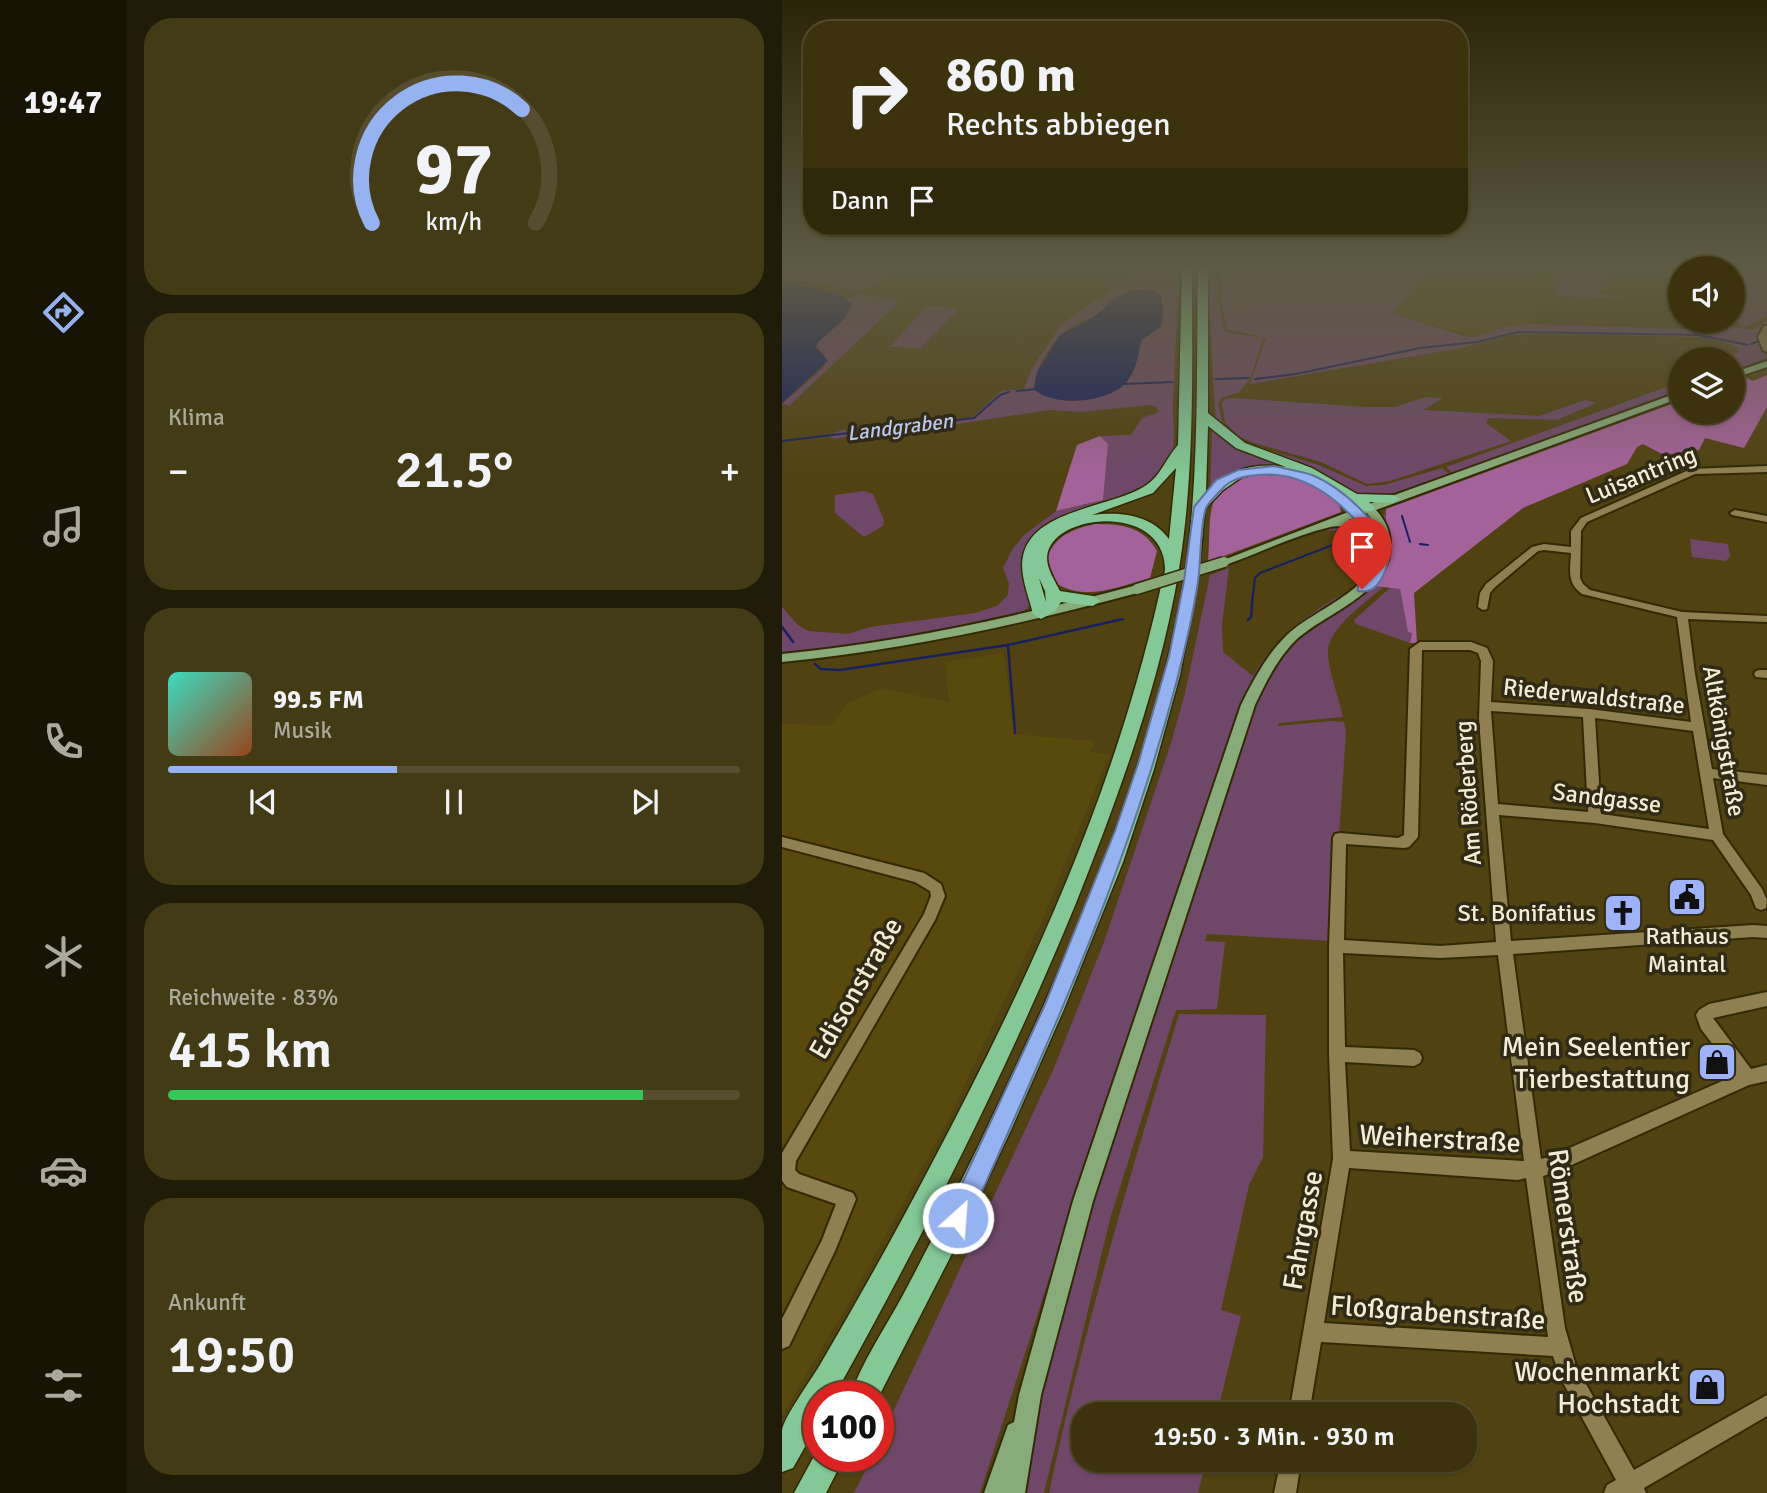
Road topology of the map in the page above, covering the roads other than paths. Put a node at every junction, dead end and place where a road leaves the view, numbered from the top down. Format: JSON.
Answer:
{"nodes":[{"id":1,"x":1186,"y":337,"type":"edge"},
{"id":2,"x":1203,"y":337,"type":"edge"},
{"id":3,"x":1764,"y":365,"type":"edge"},
{"id":4,"x":1745,"y":372,"type":"edge"},
{"id":5,"x":1668,"y":400,"type":"edge"},
{"id":6,"x":1203,"y":414,"type":"junction"},
{"id":7,"x":1185,"y":442,"type":"junction"},
{"id":8,"x":1767,"y":468,"type":"edge"},
{"id":9,"x":1393,"y":499,"type":"joint"},
{"id":10,"x":1360,"y":506,"type":"junction"},
{"id":11,"x":1200,"y":507,"type":"junction"},
{"id":12,"x":1735,"y":513,"type":"dead end"},
{"id":13,"x":1767,"y":519,"type":"edge"},
{"id":14,"x":1324,"y":524,"type":"junction"},
{"id":15,"x":1373,"y":528,"type":"junction"},
{"id":16,"x":1385,"y":545,"type":"junction"},
{"id":17,"x":1576,"y":551,"type":"junction"},
{"id":18,"x":1171,"y":571,"type":"junction"},
{"id":19,"x":1052,"y":593,"type":"junction"},
{"id":20,"x":1093,"y":601,"type":"junction"},
{"id":21,"x":1483,"y":607,"type":"dead end"},
{"id":22,"x":1042,"y":614,"type":"junction"},
{"id":23,"x":1682,"y":615,"type":"junction"},
{"id":24,"x":1767,"y":619,"type":"edge"},
{"id":25,"x":782,"y":658,"type":"edge"},
{"id":26,"x":1485,"y":706,"type":"junction"},
{"id":27,"x":1589,"y":713,"type":"junction"},
{"id":28,"x":1699,"y":727,"type":"junction"},
{"id":29,"x":1707,"y":773,"type":"junction"},
{"id":30,"x":1767,"y":780,"type":"edge"},
{"id":31,"x":1492,"y":808,"type":"junction"},
{"id":32,"x":1595,"y":818,"type":"junction"},
{"id":33,"x":1718,"y":835,"type":"junction"},
{"id":34,"x":1340,"y":838,"type":"joint"},
{"id":35,"x":782,"y":842,"type":"edge"},
{"id":36,"x":1761,"y":904,"type":"dead end"},
{"id":37,"x":1767,"y":932,"type":"edge"},
{"id":38,"x":1336,"y":946,"type":"junction"},
{"id":39,"x":1504,"y":949,"type":"junction"},
{"id":40,"x":1767,"y":999,"type":"edge"},
{"id":41,"x":1337,"y":1054,"type":"junction"},
{"id":42,"x":1414,"y":1058,"type":"dead end"},
{"id":43,"x":1767,"y":1073,"type":"edge"},
{"id":44,"x":1748,"y":1078,"type":"junction"},
{"id":45,"x":1342,"y":1159,"type":"junction"},
{"id":46,"x":1534,"y":1169,"type":"junction"},
{"id":47,"x":1313,"y":1332,"type":"junction"},
{"id":48,"x":782,"y":1339,"type":"edge"},
{"id":49,"x":1559,"y":1347,"type":"junction"},
{"id":50,"x":872,"y":1381,"type":"edge"},
{"id":51,"x":1030,"y":1395,"type":"junction"},
{"id":52,"x":1301,"y":1402,"type":"edge"},
{"id":53,"x":1767,"y":1405,"type":"edge"},
{"id":54,"x":782,"y":1457,"type":"edge"},
{"id":55,"x":821,"y":1472,"type":"edge"},
{"id":56,"x":1289,"y":1472,"type":"edge"},
{"id":57,"x":1627,"y":1490,"type":"edge"},
{"id":58,"x":809,"y":1493,"type":"edge"},
{"id":59,"x":996,"y":1493,"type":"edge"},
{"id":60,"x":1013,"y":1493,"type":"edge"},
{"id":61,"x":1285,"y":1493,"type":"edge"}],
"edges":[{"from":1,"to":7,"type":"highway"},
{"from":2,"to":6,"type":"highway"},
{"from":3,"to":4,"type":"main road"},
{"from":5,"to":9,"type":"main road"},
{"from":6,"to":10,"type":"highway"},
{"from":6,"to":11,"type":"highway"},
{"from":7,"to":18,"type":"highway"},
{"from":7,"to":22,"type":"highway"},
{"from":8,"to":17,"type":"street","name":"Luisantring"},
{"from":9,"to":10,"type":"highway"},
{"from":10,"to":11,"type":"highway"},
{"from":10,"to":14,"type":"main road"},
{"from":10,"to":15,"type":"main road"},
{"from":10,"to":16,"type":"main road"},
{"from":11,"to":50,"type":"highway"},
{"from":12,"to":13,"type":"street"},
{"from":14,"to":15,"type":"main road"},
{"from":14,"to":20,"type":"main road","bridge":true},
{"from":15,"to":16,"type":"main road"},
{"from":16,"to":51,"type":"main road"},
{"from":17,"to":21,"type":"street"},
{"from":17,"to":23,"type":"street","name":"Luisantring"},
{"from":18,"to":19,"type":"highway"},
{"from":18,"to":54,"type":"highway"},
{"from":19,"to":20,"type":"highway"},
{"from":19,"to":22,"type":"highway"},
{"from":20,"to":22,"type":"main road"},
{"from":22,"to":25,"type":"main road"},
{"from":23,"to":24,"type":"street","name":"Luisantring"},
{"from":23,"to":28,"type":"street","name":"Altkönigstraße"},
{"from":26,"to":27,"type":"street","name":"Riederwaldstraße"},
{"from":26,"to":31,"type":"street","name":"Am Röderberg"},
{"from":26,"to":34,"type":"street","name":"Am Röderberg"},
{"from":27,"to":28,"type":"street","name":"Riederwaldstraße"},
{"from":27,"to":32,"type":"street"},
{"from":28,"to":29,"type":"street","name":"Altkönigstraße"},
{"from":29,"to":30,"type":"street"},
{"from":29,"to":33,"type":"street","name":"Altkönigstraße"},
{"from":31,"to":32,"type":"street","name":"Sandgasse"},
{"from":31,"to":39,"type":"street","name":"Am Röderberg"},
{"from":32,"to":33,"type":"street","name":"Sandgasse"},
{"from":33,"to":36,"type":"street","name":"Altkönigstraße"},
{"from":34,"to":38,"type":"street","name":"Fahrgasse"},
{"from":35,"to":48,"type":"street","name":"Edisonstraße"},
{"from":37,"to":39,"type":"street"},
{"from":38,"to":39,"type":"street"},
{"from":38,"to":41,"type":"street","name":"Fahrgasse"},
{"from":39,"to":46,"type":"street","name":"Römerstraße"},
{"from":40,"to":44,"type":"street"},
{"from":41,"to":42,"type":"street"},
{"from":41,"to":45,"type":"street","name":"Fahrgasse"},
{"from":43,"to":44,"type":"street","name":"Weiherstraße"},
{"from":44,"to":46,"type":"street","name":"Weiherstraße"},
{"from":45,"to":46,"type":"street","name":"Weiherstraße"},
{"from":45,"to":47,"type":"street","name":"Fahrgasse"},
{"from":46,"to":49,"type":"street","name":"Römerstraße"},
{"from":47,"to":49,"type":"street","name":"Floßgrabenstraße"},
{"from":47,"to":52,"type":"street","name":"Fahrgasse"},
{"from":49,"to":57,"type":"street","name":"Römerstraße"},
{"from":51,"to":59,"type":"main road"},
{"from":51,"to":60,"type":"main road"},
{"from":53,"to":57,"type":"street"},
{"from":55,"to":58,"type":"highway"},
{"from":56,"to":61,"type":"street"}]}
